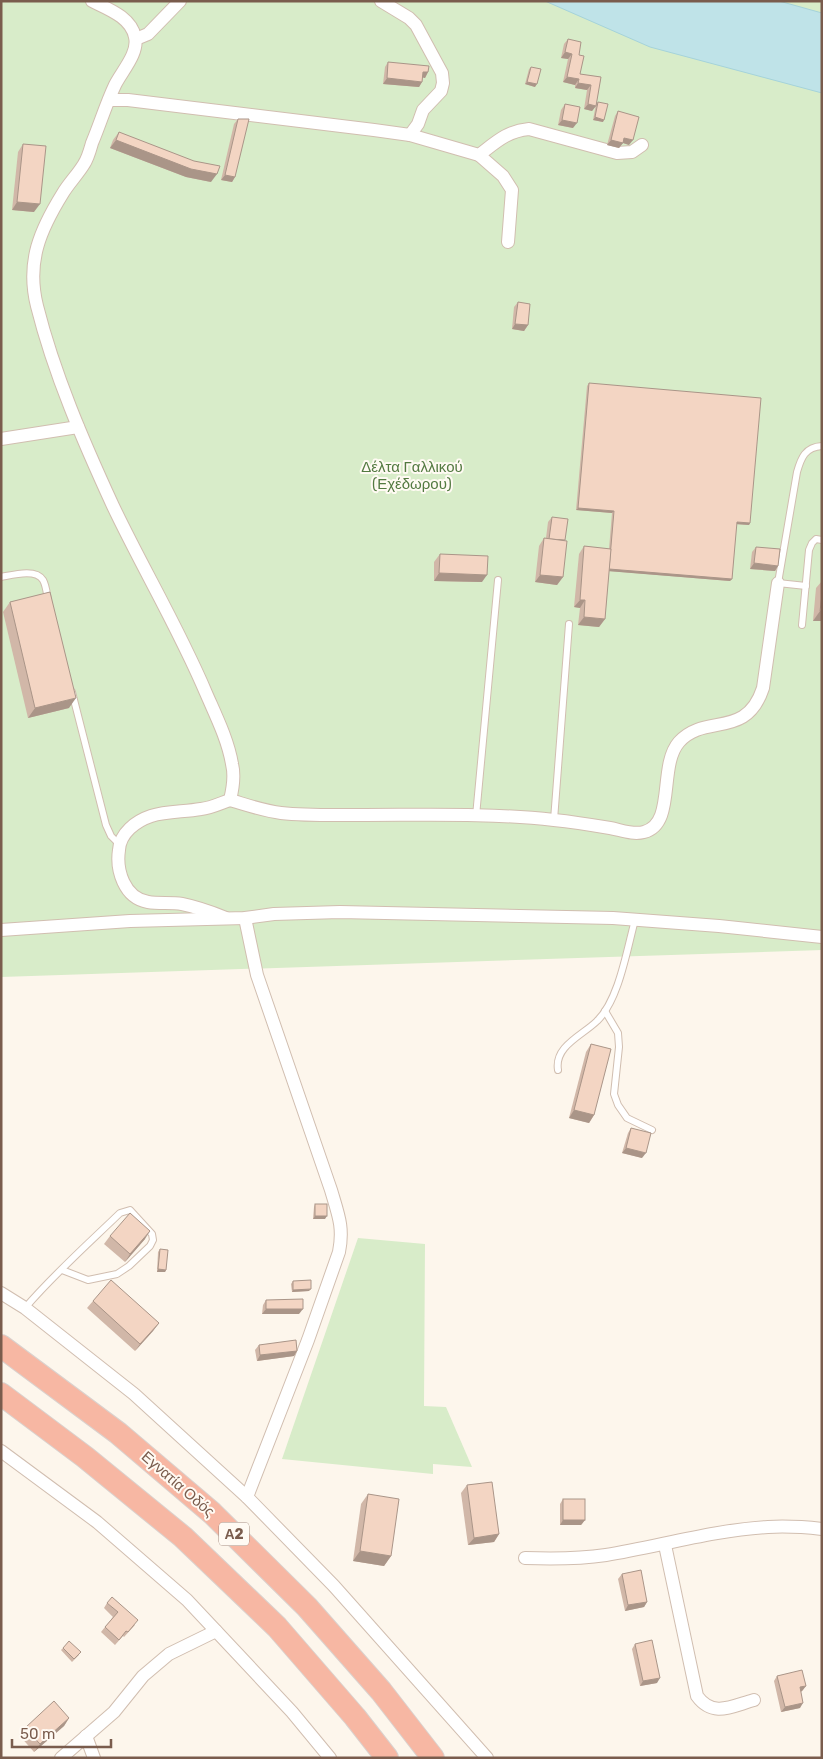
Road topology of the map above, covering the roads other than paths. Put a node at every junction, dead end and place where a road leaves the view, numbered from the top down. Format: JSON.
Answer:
{"nodes":[{"id":1,"x":92,"y":1,"type":"edge"},
{"id":2,"x":180,"y":1,"type":"edge"},
{"id":3,"x":381,"y":1,"type":"edge"},
{"id":4,"x":136,"y":39,"type":"junction"},
{"id":5,"x":109,"y":100,"type":"junction"},
{"id":6,"x":410,"y":135,"type":"junction"},
{"id":7,"x":642,"y":145,"type":"dead end"},
{"id":8,"x":479,"y":155,"type":"junction"},
{"id":9,"x":508,"y":242,"type":"dead end"},
{"id":10,"x":78,"y":427,"type":"junction"},
{"id":11,"x":1,"y":439,"type":"edge"},
{"id":12,"x":822,"y":446,"type":"edge"},
{"id":13,"x":822,"y":540,"type":"edge"},
{"id":14,"x":1,"y":577,"type":"edge"},
{"id":15,"x":498,"y":580,"type":"dead end"},
{"id":16,"x":778,"y":583,"type":"junction"},
{"id":17,"x":806,"y":586,"type":"junction"},
{"id":18,"x":50,"y":608,"type":"edge"},
{"id":19,"x":569,"y":624,"type":"dead end"},
{"id":20,"x":802,"y":625,"type":"dead end"},
{"id":21,"x":70,"y":684,"type":"edge"},
{"id":22,"x":230,"y":800,"type":"junction"},
{"id":23,"x":476,"y":816,"type":"junction"},
{"id":24,"x":554,"y":820,"type":"junction"},
{"id":25,"x":119,"y":844,"type":"junction"},
{"id":26,"x":226,"y":918,"type":"junction"},
{"id":27,"x":245,"y":918,"type":"junction"},
{"id":28,"x":635,"y":920,"type":"junction"},
{"id":29,"x":1,"y":930,"type":"edge"},
{"id":30,"x":822,"y":937,"type":"edge"},
{"id":31,"x":604,"y":1011,"type":"junction"},
{"id":32,"x":558,"y":1070,"type":"dead end"},
{"id":33,"x":652,"y":1130,"type":"dead end"},
{"id":34,"x":62,"y":1270,"type":"junction"},
{"id":35,"x":1,"y":1293,"type":"edge"},
{"id":36,"x":25,"y":1308,"type":"junction"},
{"id":37,"x":1,"y":1346,"type":"edge"},
{"id":38,"x":1,"y":1394,"type":"edge"},
{"id":39,"x":1,"y":1451,"type":"edge"},
{"id":40,"x":247,"y":1497,"type":"junction"},
{"id":41,"x":822,"y":1529,"type":"edge"},
{"id":42,"x":665,"y":1545,"type":"junction"},
{"id":43,"x":525,"y":1558,"type":"dead end"},
{"id":44,"x":216,"y":1631,"type":"junction"},
{"id":45,"x":754,"y":1700,"type":"dead end"},
{"id":46,"x":86,"y":1736,"type":"junction"},
{"id":47,"x":60,"y":1758,"type":"edge"},
{"id":48,"x":94,"y":1758,"type":"edge"},
{"id":49,"x":330,"y":1758,"type":"edge"},
{"id":50,"x":387,"y":1758,"type":"edge"},
{"id":51,"x":433,"y":1758,"type":"edge"},
{"id":52,"x":487,"y":1758,"type":"edge"}],
"edges":[{"from":1,"to":4,"type":"street"},
{"from":2,"to":4,"type":"street"},
{"from":3,"to":6,"type":"street"},
{"from":4,"to":5,"type":"street"},
{"from":5,"to":6,"type":"street"},
{"from":5,"to":10,"type":"street"},
{"from":6,"to":8,"type":"street"},
{"from":7,"to":8,"type":"street"},
{"from":8,"to":9,"type":"street"},
{"from":10,"to":11,"type":"street"},
{"from":10,"to":22,"type":"street"},
{"from":12,"to":16,"type":"lane"},
{"from":13,"to":17,"type":"lane"},
{"from":14,"to":18,"type":"lane"},
{"from":15,"to":23,"type":"lane"},
{"from":16,"to":17,"type":"lane"},
{"from":16,"to":24,"type":"street"},
{"from":17,"to":20,"type":"lane"},
{"from":19,"to":24,"type":"lane"},
{"from":21,"to":25,"type":"lane"},
{"from":22,"to":23,"type":"street"},
{"from":22,"to":25,"type":"street"},
{"from":23,"to":24,"type":"street"},
{"from":25,"to":26,"type":"street"},
{"from":26,"to":27,"type":"street"},
{"from":26,"to":29,"type":"street"},
{"from":27,"to":28,"type":"street"},
{"from":27,"to":40,"type":"street"},
{"from":28,"to":30,"type":"street"},
{"from":28,"to":31,"type":"lane"},
{"from":31,"to":32,"type":"lane"},
{"from":31,"to":33,"type":"lane"},
{"from":34,"to":34,"type":"lane"},
{"from":34,"to":36,"type":"lane"},
{"from":35,"to":36,"type":"street"},
{"from":36,"to":40,"type":"street"},
{"from":37,"to":51,"type":"highway","name":"Εγνατία Οδός","number":"Α2"},
{"from":38,"to":50,"type":"highway","number":"Α2"},
{"from":39,"to":44,"type":"street"},
{"from":40,"to":52,"type":"street"},
{"from":41,"to":42,"type":"street"},
{"from":42,"to":43,"type":"street"},
{"from":42,"to":45,"type":"street"},
{"from":44,"to":46,"type":"street"},
{"from":44,"to":49,"type":"street"},
{"from":46,"to":47,"type":"street"},
{"from":46,"to":48,"type":"street"}]}
